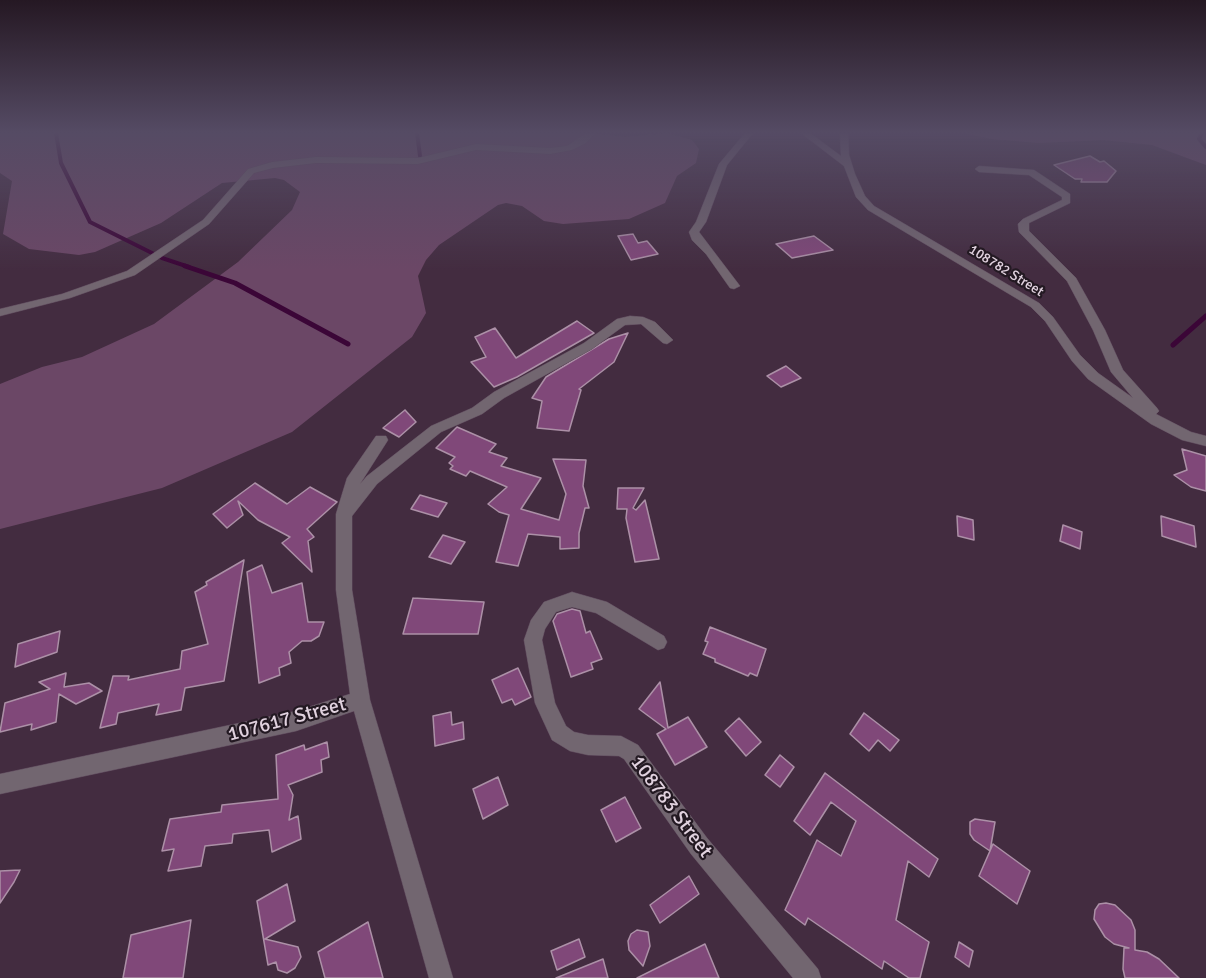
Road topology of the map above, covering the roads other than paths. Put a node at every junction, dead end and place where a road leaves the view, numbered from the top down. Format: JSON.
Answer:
{"nodes":[{"id":1,"x":244,"y":179,"type":"edge"},
{"id":2,"x":717,"y":179,"type":"edge"},
{"id":3,"x":854,"y":179,"type":"edge"},
{"id":4,"x":1041,"y":179,"type":"edge"},
{"id":5,"x":734,"y":286,"type":"dead end"},
{"id":6,"x":0,"y":313,"type":"edge"},
{"id":7,"x":667,"y":340,"type":"dead end"},
{"id":8,"x":1164,"y":425,"type":"junction"},
{"id":9,"x":381,"y":440,"type":"dead end"},
{"id":10,"x":1206,"y":441,"type":"edge"},
{"id":11,"x":344,"y":514,"type":"junction"},
{"id":12,"x":658,"y":642,"type":"dead end"},
{"id":13,"x":360,"y":700,"type":"junction"},
{"id":14,"x":0,"y":784,"type":"edge"},
{"id":15,"x":441,"y":978,"type":"edge"},
{"id":16,"x":809,"y":978,"type":"edge"}],
"edges":[{"from":1,"to":6,"type":"street"},
{"from":2,"to":5,"type":"street"},
{"from":3,"to":8,"type":"street","name":"108782 Street"},
{"from":4,"to":8,"type":"street"},
{"from":7,"to":11,"type":"street"},
{"from":8,"to":10,"type":"street","name":"108782 Street"},
{"from":9,"to":11,"type":"street"},
{"from":11,"to":13,"type":"street"},
{"from":12,"to":16,"type":"street","name":"108783 Street"},
{"from":13,"to":14,"type":"street","name":"107617 Street"},
{"from":13,"to":15,"type":"street","name":"107617 Street"}]}
